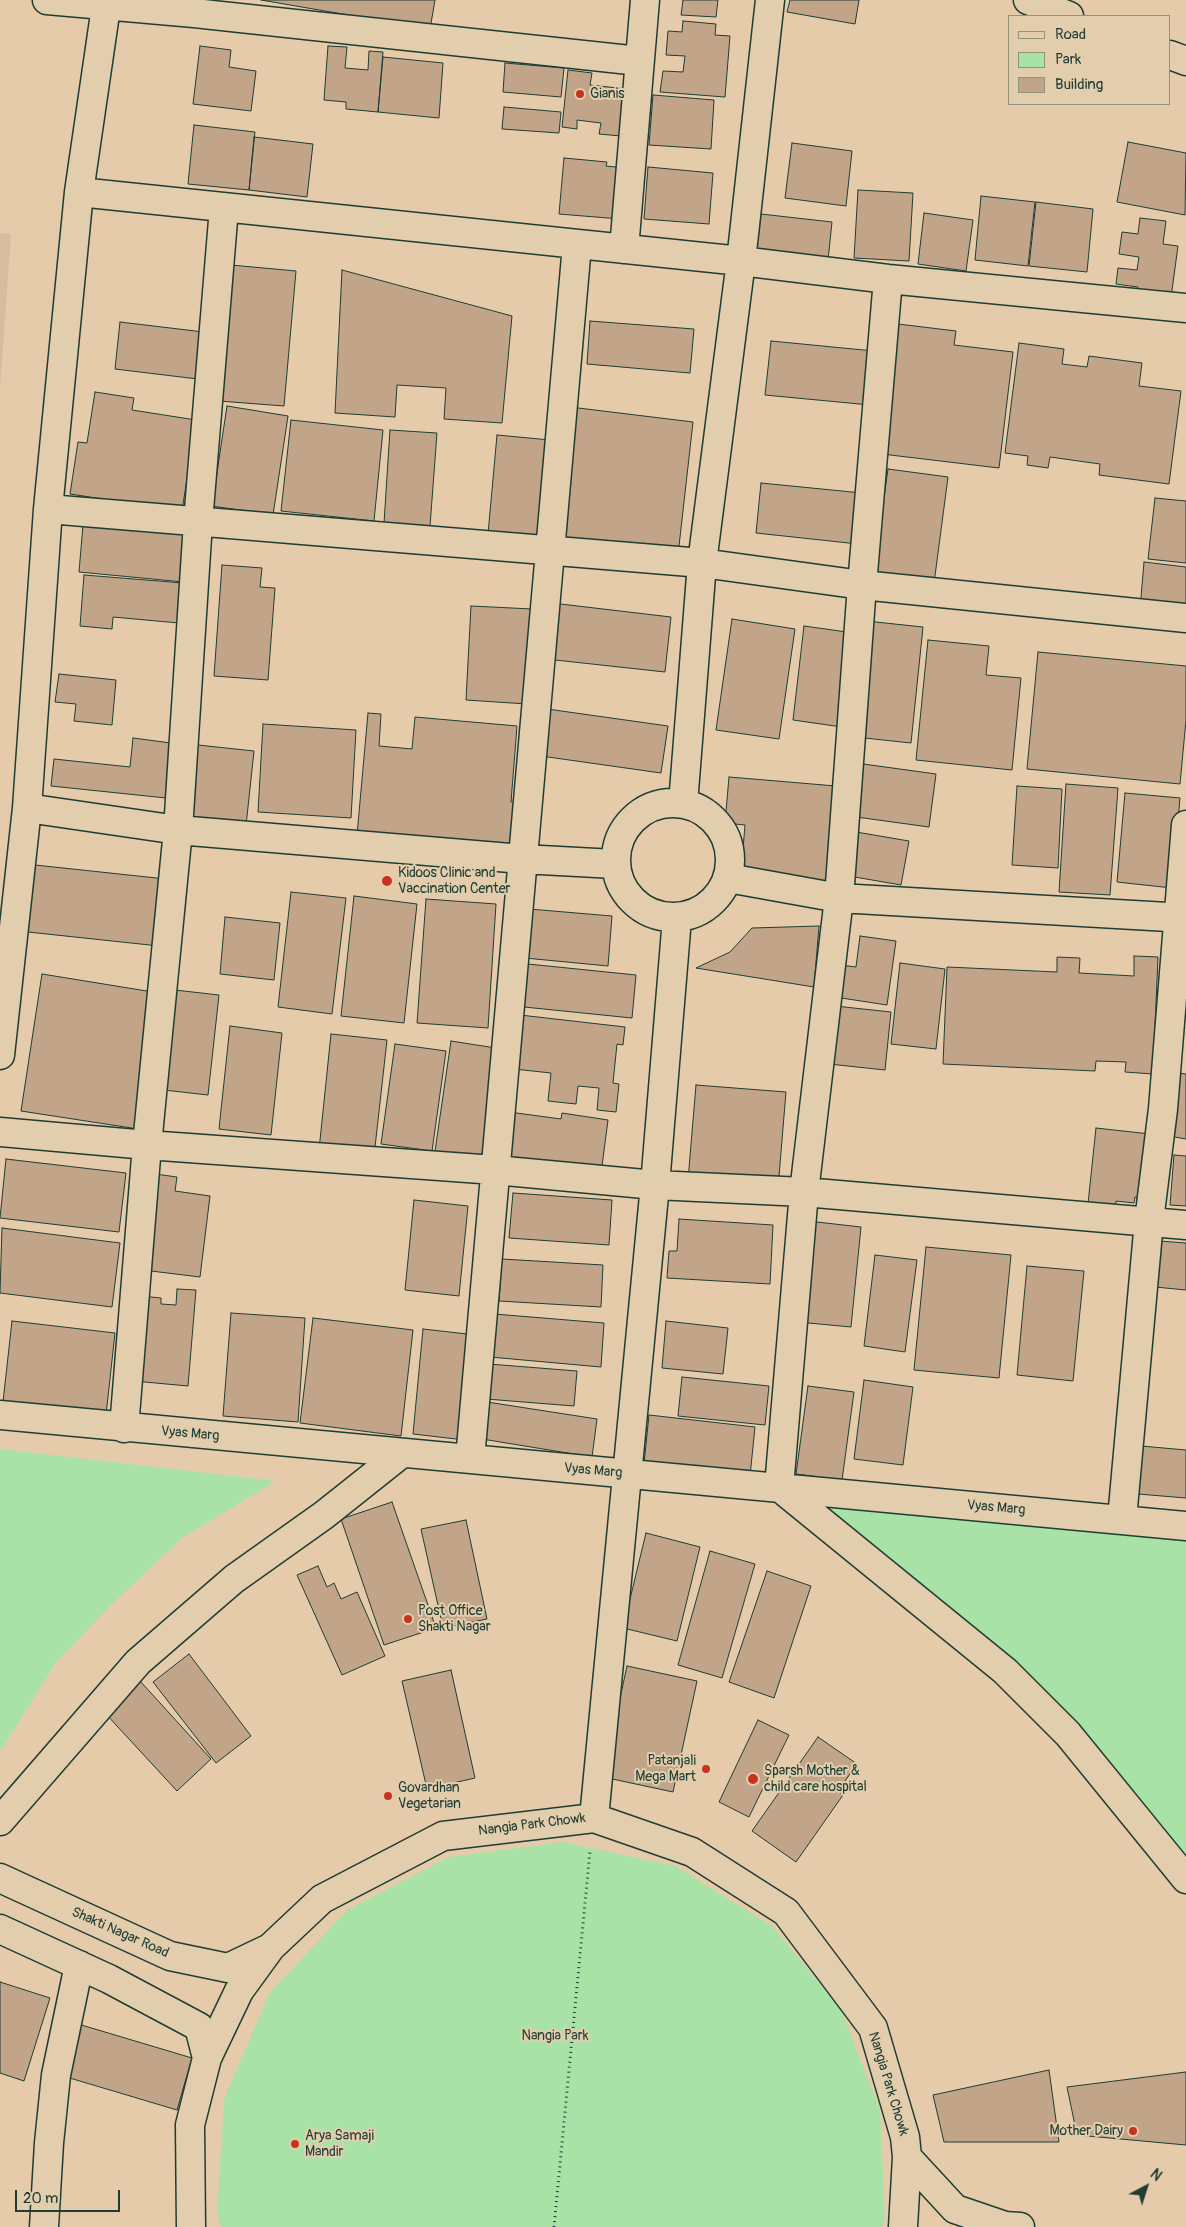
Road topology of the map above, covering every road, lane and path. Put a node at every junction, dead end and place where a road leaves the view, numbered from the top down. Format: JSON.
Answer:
{"nodes":[{"id":1,"x":47,"y":0,"type":"edge"},
{"id":2,"x":645,"y":0,"type":"edge"},
{"id":3,"x":770,"y":0,"type":"edge"},
{"id":4,"x":1028,"y":0,"type":"edge"},
{"id":5,"x":106,"y":3,"type":"edge"},
{"id":6,"x":1067,"y":15,"type":"edge"},
{"id":7,"x":1171,"y":55,"type":"edge"},
{"id":8,"x":639,"y":61,"type":"junction"},
{"id":9,"x":1186,"y":62,"type":"edge"},
{"id":10,"x":79,"y":192,"type":"junction"},
{"id":11,"x":224,"y":208,"type":"junction"},
{"id":12,"x":577,"y":245,"type":"junction"},
{"id":13,"x":624,"y":249,"type":"junction"},
{"id":14,"x":741,"y":261,"type":"junction"},
{"id":15,"x":888,"y":279,"type":"junction"},
{"id":16,"x":1186,"y":308,"type":"edge"},
{"id":17,"x":48,"y":509,"type":"junction"},
{"id":18,"x":198,"y":522,"type":"junction"},
{"id":19,"x":550,"y":552,"type":"junction"},
{"id":20,"x":702,"y":563,"type":"junction"},
{"id":21,"x":862,"y":585,"type":"junction"},
{"id":22,"x":1186,"y":618,"type":"edge"},
{"id":23,"x":682,"y":804,"type":"junction"},
{"id":24,"x":27,"y":808,"type":"junction"},
{"id":25,"x":1186,"y":825,"type":"edge"},
{"id":26,"x":178,"y":830,"type":"junction"},
{"id":27,"x":522,"y":859,"type":"junction"},
{"id":28,"x":615,"y":864,"type":"junction"},
{"id":29,"x":728,"y":878,"type":"junction"},
{"id":30,"x":840,"y":898,"type":"junction"},
{"id":31,"x":677,"y":918,"type":"junction"},
{"id":32,"x":1183,"y":918,"type":"edge"},
{"id":33,"x":0,"y":1054,"type":"edge"},
{"id":34,"x":0,"y":1132,"type":"edge"},
{"id":35,"x":147,"y":1145,"type":"junction"},
{"id":36,"x":496,"y":1170,"type":"junction"},
{"id":37,"x":655,"y":1185,"type":"junction"},
{"id":38,"x":804,"y":1192,"type":"junction"},
{"id":39,"x":1149,"y":1221,"type":"junction"},
{"id":40,"x":1186,"y":1225,"type":"edge"},
{"id":41,"x":0,"y":1415,"type":"edge"},
{"id":42,"x":124,"y":1428,"type":"junction"},
{"id":43,"x":402,"y":1453,"type":"junction"},
{"id":44,"x":470,"y":1459,"type":"junction"},
{"id":45,"x":628,"y":1474,"type":"junction"},
{"id":46,"x":779,"y":1487,"type":"junction"},
{"id":47,"x":1122,"y":1519,"type":"junction"},
{"id":48,"x":1186,"y":1526,"type":"edge"},
{"id":49,"x":594,"y":1818,"type":"junction"},
{"id":50,"x":0,"y":1821,"type":"edge"},
{"id":51,"x":0,"y":1878,"type":"edge"},
{"id":52,"x":1186,"y":1879,"type":"edge"},
{"id":53,"x":0,"y":1929,"type":"edge"},
{"id":54,"x":271,"y":1948,"type":"junction"},
{"id":55,"x":79,"y":1965,"type":"junction"},
{"id":56,"x":207,"y":2058,"type":"junction"},
{"id":57,"x":907,"y":2157,"type":"junction"},
{"id":58,"x":44,"y":2227,"type":"edge"},
{"id":59,"x":190,"y":2227,"type":"edge"},
{"id":60,"x":554,"y":2227,"type":"edge"},
{"id":61,"x":903,"y":2227,"type":"edge"},
{"id":62,"x":1020,"y":2227,"type":"edge"}],
"edges":[{"from":1,"to":5,"type":"street"},
{"from":2,"to":8,"type":"street"},
{"from":3,"to":14,"type":"street"},
{"from":4,"to":6,"type":"street"},
{"from":5,"to":8,"type":"street"},
{"from":5,"to":10,"type":"street"},
{"from":7,"to":9,"type":"street"},
{"from":8,"to":13,"type":"street"},
{"from":10,"to":11,"type":"street"},
{"from":10,"to":17,"type":"street"},
{"from":11,"to":12,"type":"street"},
{"from":11,"to":18,"type":"street"},
{"from":12,"to":13,"type":"street"},
{"from":12,"to":19,"type":"street"},
{"from":13,"to":14,"type":"street"},
{"from":14,"to":15,"type":"street"},
{"from":14,"to":20,"type":"street"},
{"from":15,"to":16,"type":"street"},
{"from":15,"to":21,"type":"street"},
{"from":17,"to":18,"type":"street"},
{"from":17,"to":24,"type":"street"},
{"from":18,"to":19,"type":"street"},
{"from":18,"to":26,"type":"street"},
{"from":19,"to":20,"type":"street"},
{"from":19,"to":27,"type":"street"},
{"from":20,"to":21,"type":"street"},
{"from":20,"to":23,"type":"street"},
{"from":21,"to":22,"type":"street"},
{"from":21,"to":30,"type":"street"},
{"from":23,"to":28,"type":"street"},
{"from":23,"to":29,"type":"street"},
{"from":24,"to":26,"type":"street"},
{"from":24,"to":33,"type":"street"},
{"from":25,"to":32,"type":"street"},
{"from":26,"to":27,"type":"street"},
{"from":26,"to":35,"type":"street"},
{"from":27,"to":28,"type":"street"},
{"from":27,"to":36,"type":"street"},
{"from":28,"to":31,"type":"street"},
{"from":29,"to":30,"type":"street"},
{"from":29,"to":31,"type":"street"},
{"from":30,"to":32,"type":"street"},
{"from":30,"to":38,"type":"street"},
{"from":31,"to":37,"type":"street"},
{"from":32,"to":39,"type":"street"},
{"from":34,"to":35,"type":"street"},
{"from":35,"to":36,"type":"street"},
{"from":35,"to":42,"type":"street"},
{"from":36,"to":37,"type":"street"},
{"from":36,"to":44,"type":"street"},
{"from":37,"to":38,"type":"street"},
{"from":37,"to":45,"type":"street"},
{"from":38,"to":39,"type":"street"},
{"from":38,"to":46,"type":"street"},
{"from":39,"to":40,"type":"street"},
{"from":39,"to":47,"type":"street"},
{"from":41,"to":42,"type":"street","name":"Vyas Marg"},
{"from":42,"to":43,"type":"street","name":"Vyas Marg"},
{"from":43,"to":44,"type":"street","name":"Vyas Marg"},
{"from":43,"to":50,"type":"street"},
{"from":44,"to":45,"type":"street","name":"Vyas Marg"},
{"from":45,"to":46,"type":"street","name":"Vyas Marg"},
{"from":45,"to":49,"type":"street"},
{"from":46,"to":47,"type":"street","name":"Vyas Marg"},
{"from":46,"to":52,"type":"street"},
{"from":47,"to":48,"type":"street","name":"Vyas Marg"},
{"from":49,"to":54,"type":"street","name":"Nangia Park Chowk"},
{"from":49,"to":57,"type":"street","name":"Nangia Park Chowk"},
{"from":49,"to":60,"type":"path"},
{"from":51,"to":54,"type":"street","name":"Shakti Nagar Road"},
{"from":53,"to":55,"type":"street"},
{"from":54,"to":56,"type":"street","name":"Nangia Park Chowk"},
{"from":55,"to":56,"type":"street"},
{"from":55,"to":58,"type":"street"},
{"from":56,"to":59,"type":"street","name":"Nangia Park Chowk"},
{"from":57,"to":61,"type":"street","name":"Nangia Park Chowk"},
{"from":57,"to":62,"type":"street"}]}
